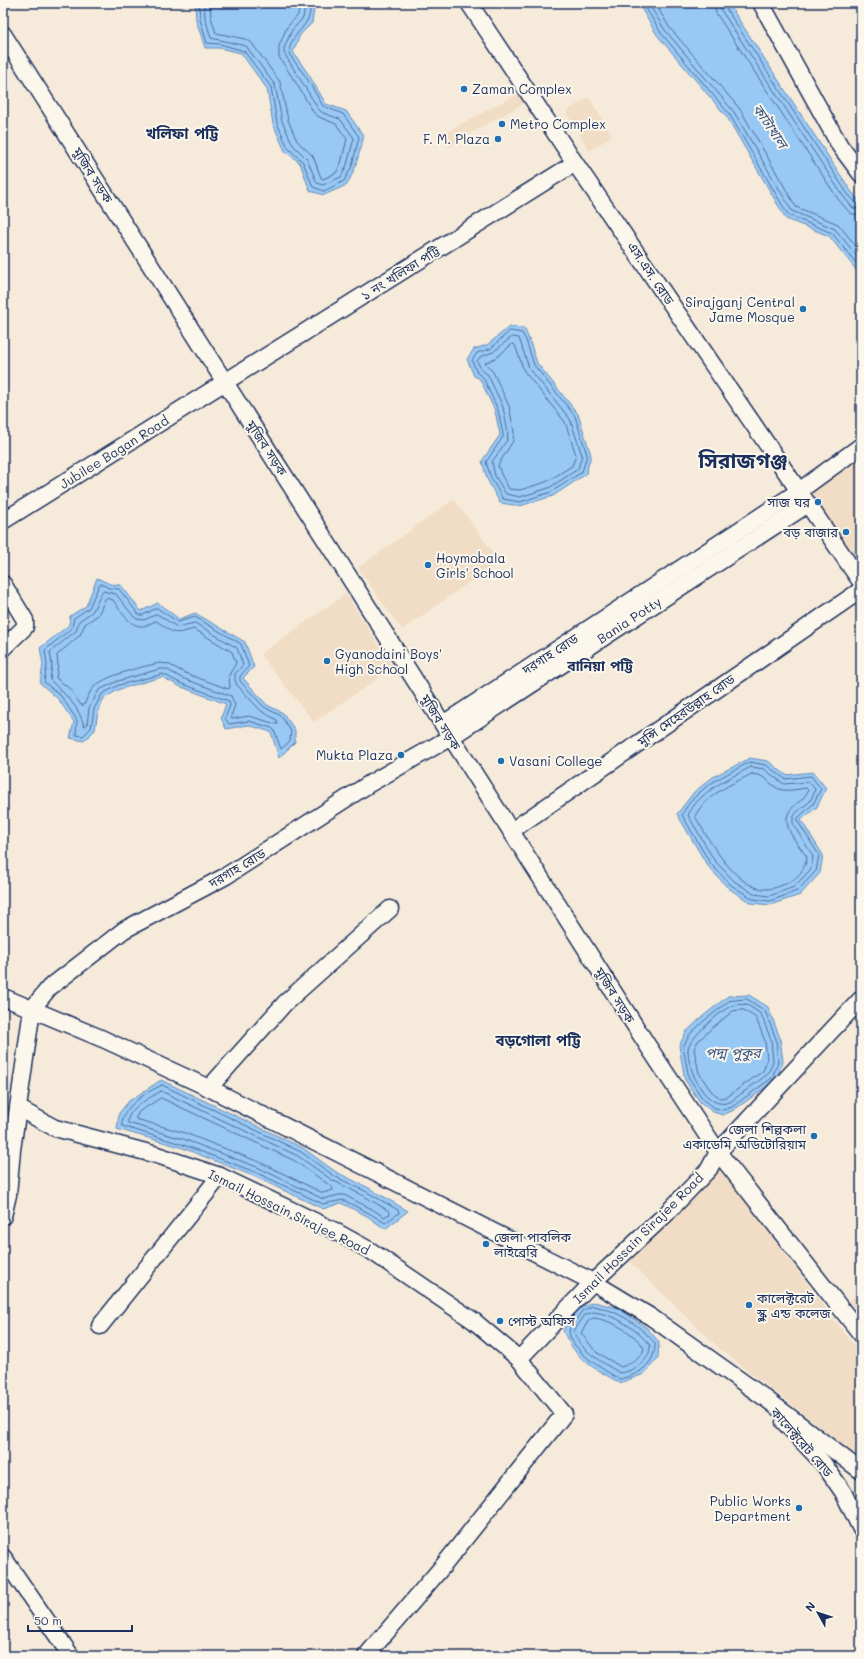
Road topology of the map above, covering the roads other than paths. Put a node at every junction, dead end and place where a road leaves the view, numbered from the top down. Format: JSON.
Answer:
{"nodes":[{"id":1,"x":469,"y":3,"type":"edge"},
{"id":2,"x":761,"y":3,"type":"edge"},
{"id":3,"x":3,"y":34,"type":"edge"},
{"id":4,"x":575,"y":163,"type":"junction"},
{"id":5,"x":861,"y":174,"type":"edge"},
{"id":6,"x":225,"y":382,"type":"junction"},
{"id":7,"x":861,"y":446,"type":"edge"},
{"id":8,"x":803,"y":498,"type":"junction"},
{"id":9,"x":3,"y":521,"type":"edge"},
{"id":10,"x":861,"y":582,"type":"edge"},
{"id":11,"x":3,"y":584,"type":"edge"},
{"id":12,"x":861,"y":590,"type":"edge"},
{"id":13,"x":3,"y":648,"type":"edge"},
{"id":14,"x":447,"y":730,"type":"junction"},
{"id":15,"x":511,"y":831,"type":"junction"},
{"id":16,"x":390,"y":909,"type":"dead end"},
{"id":17,"x":3,"y":997,"type":"edge"},
{"id":18,"x":861,"y":999,"type":"edge"},
{"id":19,"x":32,"y":1009,"type":"junction"},
{"id":20,"x":209,"y":1088,"type":"junction"},
{"id":21,"x":18,"y":1108,"type":"junction"},
{"id":22,"x":718,"y":1152,"type":"junction"},
{"id":23,"x":220,"y":1176,"type":"junction"},
{"id":24,"x":3,"y":1216,"type":"edge"},
{"id":25,"x":593,"y":1282,"type":"junction"},
{"id":26,"x":100,"y":1326,"type":"dead end"},
{"id":27,"x":861,"y":1334,"type":"edge"},
{"id":28,"x":519,"y":1359,"type":"junction"},
{"id":29,"x":765,"y":1398,"type":"junction"},
{"id":30,"x":861,"y":1471,"type":"edge"},
{"id":31,"x":861,"y":1529,"type":"edge"},
{"id":32,"x":3,"y":1557,"type":"edge"},
{"id":33,"x":71,"y":1656,"type":"edge"},
{"id":34,"x":366,"y":1656,"type":"edge"}],
"edges":[{"from":1,"to":4,"type":"street","name":"এস.এস. রোড"},
{"from":2,"to":5,"type":"street"},
{"from":3,"to":6,"type":"street","name":"মুজিব সড়ক"},
{"from":4,"to":6,"type":"street","name":"১ নং খলিফা পট্টি"},
{"from":4,"to":8,"type":"street","name":"এস.এস. রোড"},
{"from":6,"to":9,"type":"street","name":"Jubilee Bagan Road"},
{"from":6,"to":14,"type":"street","name":"মুজিব সড়ক"},
{"from":7,"to":8,"type":"street","name":"Bania Potty"},
{"from":8,"to":10,"type":"street","name":"এস.এস. রোড"},
{"from":8,"to":14,"type":"street","name":"Bania Potty"},
{"from":11,"to":13,"type":"street"},
{"from":12,"to":15,"type":"street","name":"মুন্সি মেহেরউল্লাহ রোড"},
{"from":14,"to":15,"type":"street","name":"মুজিব সড়ক"},
{"from":14,"to":19,"type":"street","name":"দরগাহ রোড"},
{"from":15,"to":22,"type":"street","name":"মুজিব সড়ক"},
{"from":16,"to":20,"type":"street"},
{"from":17,"to":19,"type":"street"},
{"from":18,"to":22,"type":"street","name":"Ismail Hossain Sirajee Road"},
{"from":19,"to":20,"type":"street"},
{"from":19,"to":21,"type":"street"},
{"from":20,"to":25,"type":"street"},
{"from":21,"to":23,"type":"street","name":"Ismail Hossain Sirajee Road"},
{"from":21,"to":24,"type":"street"},
{"from":22,"to":25,"type":"street","name":"Ismail Hossain Sirajee Road"},
{"from":22,"to":27,"type":"street","name":"মুজিব সড়ক"},
{"from":23,"to":26,"type":"street"},
{"from":23,"to":28,"type":"street","name":"Ismail Hossain Sirajee Road"},
{"from":25,"to":28,"type":"street","name":"Ismail Hossain Sirajee Road"},
{"from":25,"to":29,"type":"street"},
{"from":28,"to":34,"type":"street"},
{"from":29,"to":30,"type":"street"},
{"from":29,"to":31,"type":"street","name":"কালেক্টরেট রোড"},
{"from":32,"to":33,"type":"street"}]}
